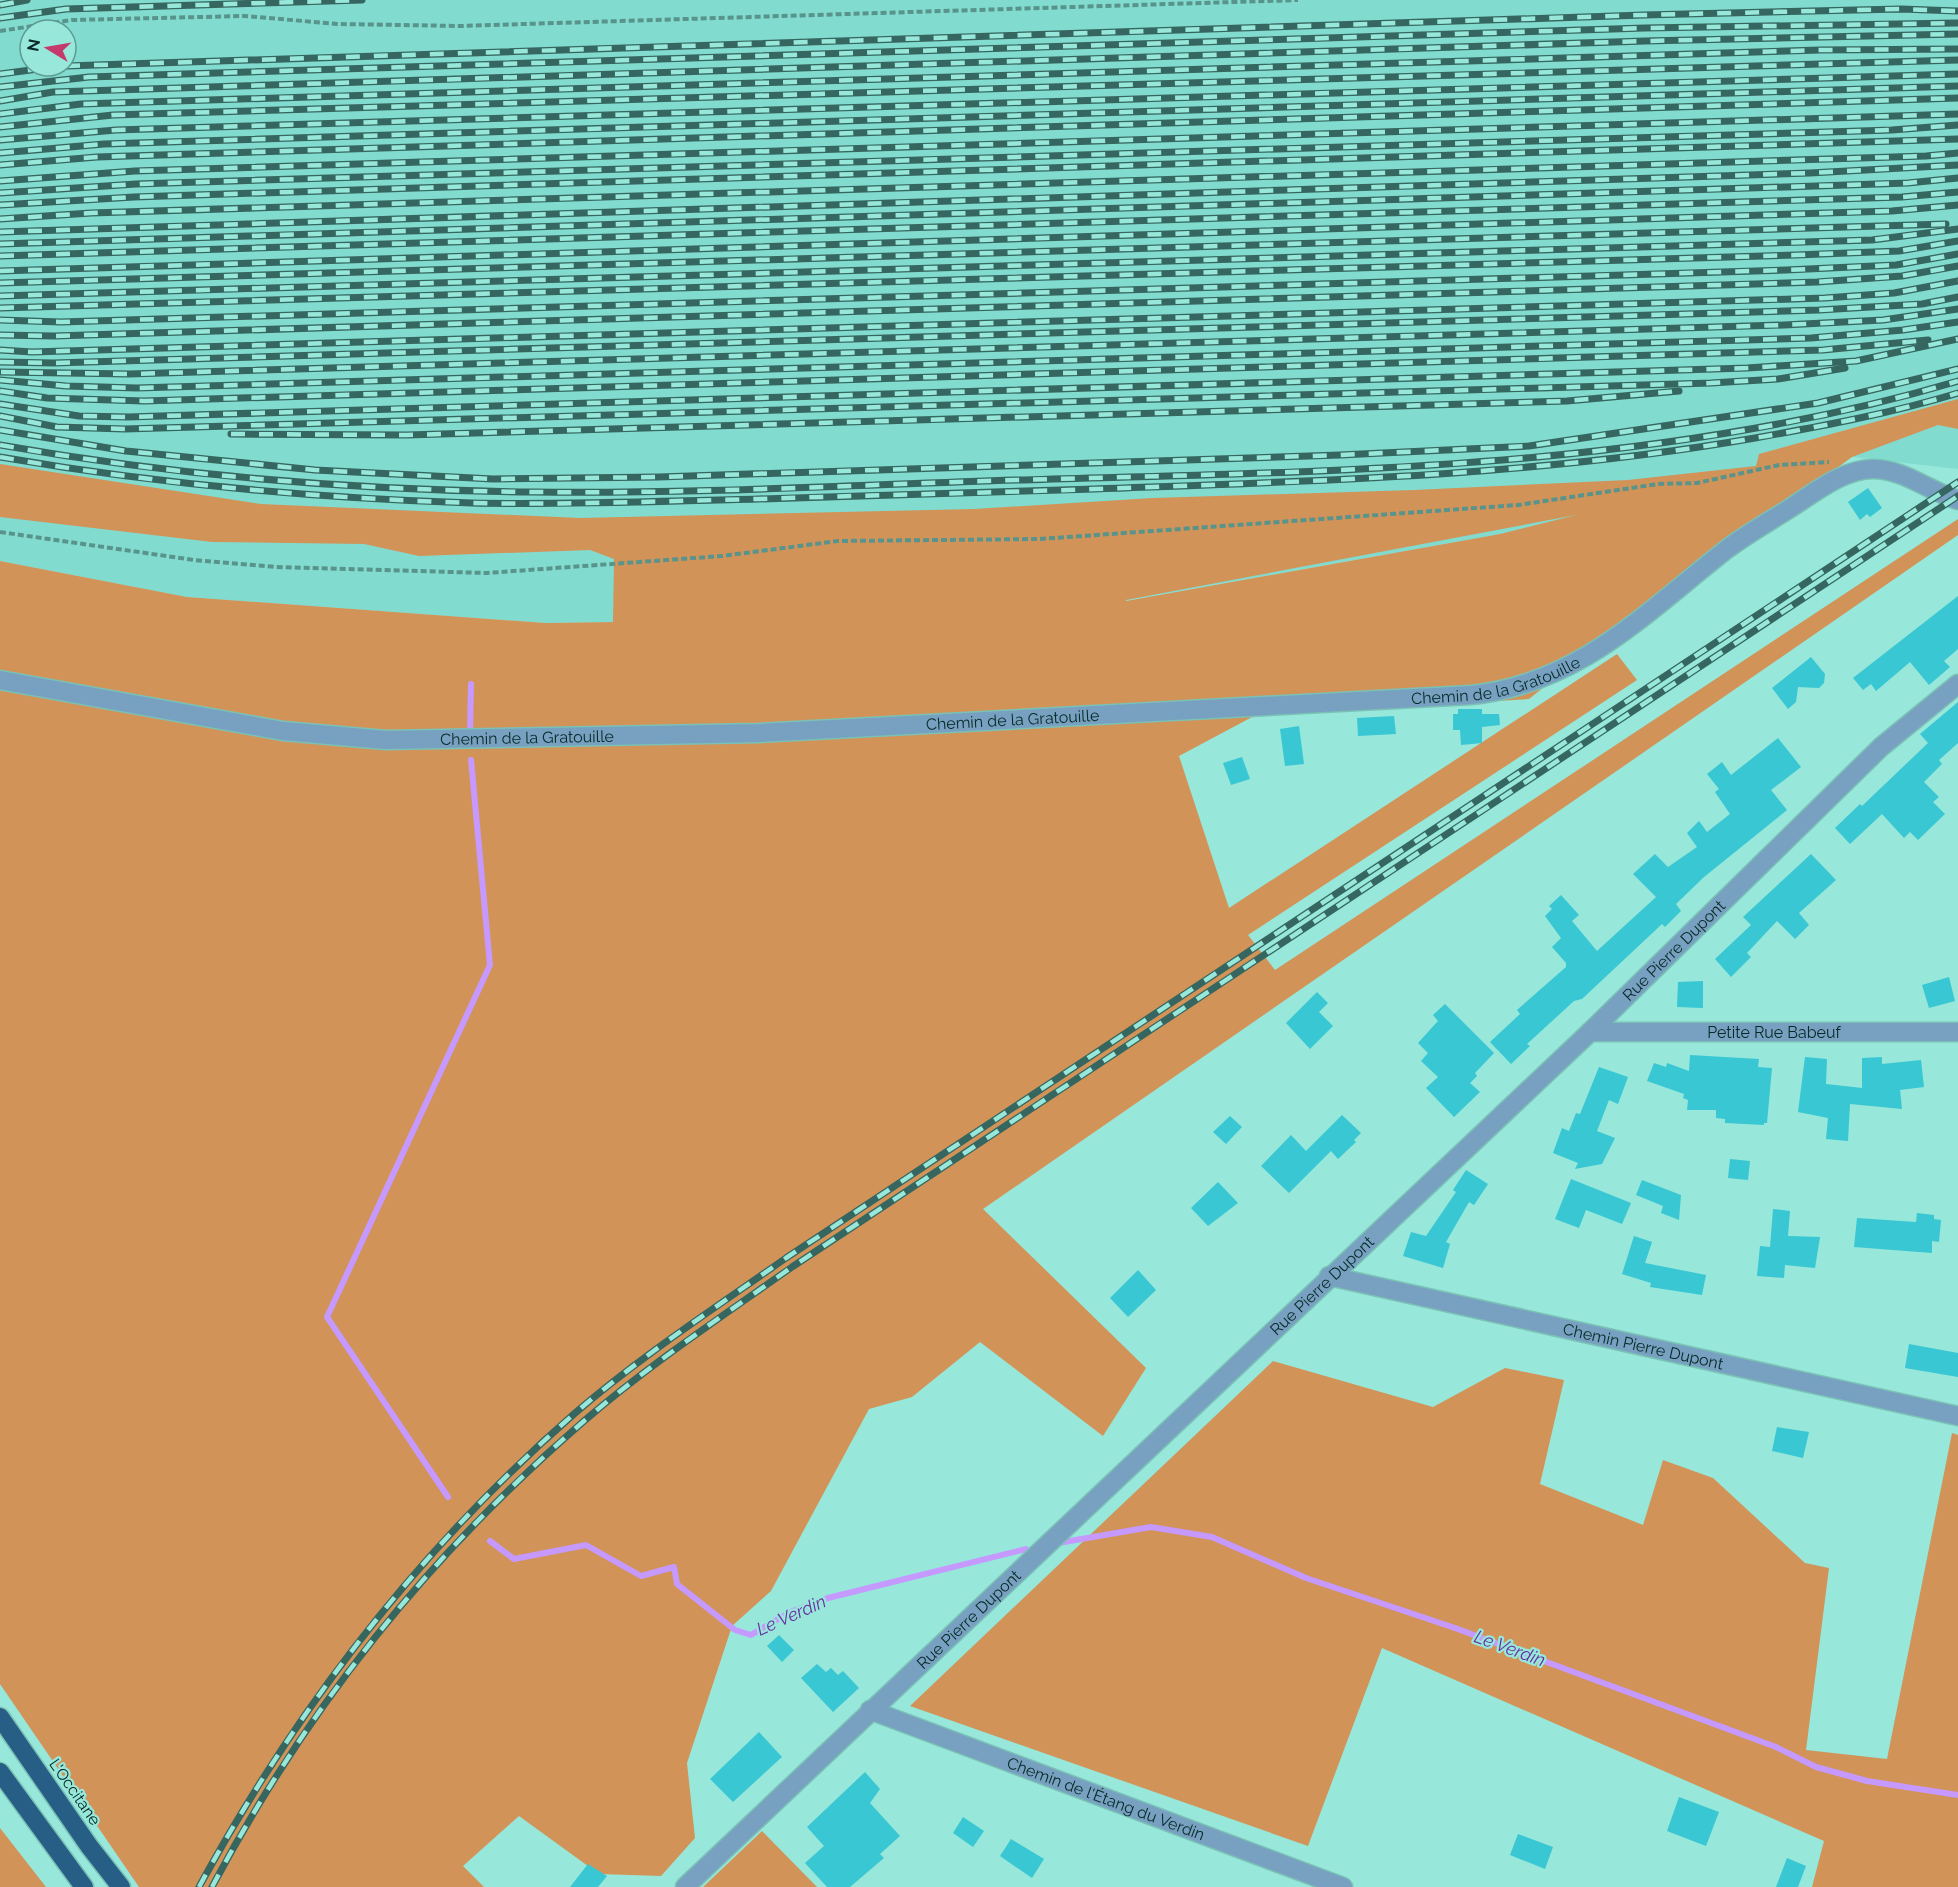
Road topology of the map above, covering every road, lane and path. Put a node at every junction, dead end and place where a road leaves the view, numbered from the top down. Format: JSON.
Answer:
{"nodes":[{"id":1,"x":1298,"y":0,"type":"edge"},
{"id":2,"x":0,"y":31,"type":"edge"},
{"id":3,"x":1867,"y":470,"type":"junction"},
{"id":4,"x":1958,"y":501,"type":"edge"},
{"id":5,"x":0,"y":531,"type":"edge"},
{"id":6,"x":0,"y":680,"type":"edge"},
{"id":7,"x":1958,"y":684,"type":"edge"},
{"id":8,"x":1590,"y":1032,"type":"junction"},
{"id":9,"x":1958,"y":1032,"type":"edge"},
{"id":10,"x":1329,"y":1276,"type":"junction"},
{"id":11,"x":1958,"y":1416,"type":"edge"},
{"id":12,"x":870,"y":1710,"type":"junction"},
{"id":13,"x":0,"y":1717,"type":"edge"},
{"id":14,"x":0,"y":1772,"type":"edge"},
{"id":15,"x":84,"y":1887,"type":"edge"},
{"id":16,"x":121,"y":1887,"type":"edge"},
{"id":17,"x":685,"y":1887,"type":"edge"},
{"id":18,"x":1343,"y":1887,"type":"edge"}],
"edges":[{"from":1,"to":2,"type":"path"},
{"from":3,"to":4,"type":"street","name":"Chemin de la Gratouille"},
{"from":3,"to":5,"type":"path"},
{"from":3,"to":6,"type":"street","name":"Chemin de la Gratouille"},
{"from":7,"to":8,"type":"street","name":"Rue Pierre Dupont"},
{"from":8,"to":9,"type":"street","name":"Petite Rue Babeuf"},
{"from":8,"to":10,"type":"street","name":"Rue Pierre Dupont"},
{"from":10,"to":11,"type":"street","name":"Chemin Pierre Dupont"},
{"from":10,"to":12,"type":"street","name":"Rue Pierre Dupont"},
{"from":12,"to":17,"type":"street","name":"Rue Pierre Dupont"},
{"from":12,"to":18,"type":"street","name":"Chemin de l'Étang du Verdin"},
{"from":13,"to":16,"type":"highway","name":"L'Occitane"},
{"from":14,"to":15,"type":"highway"}]}
